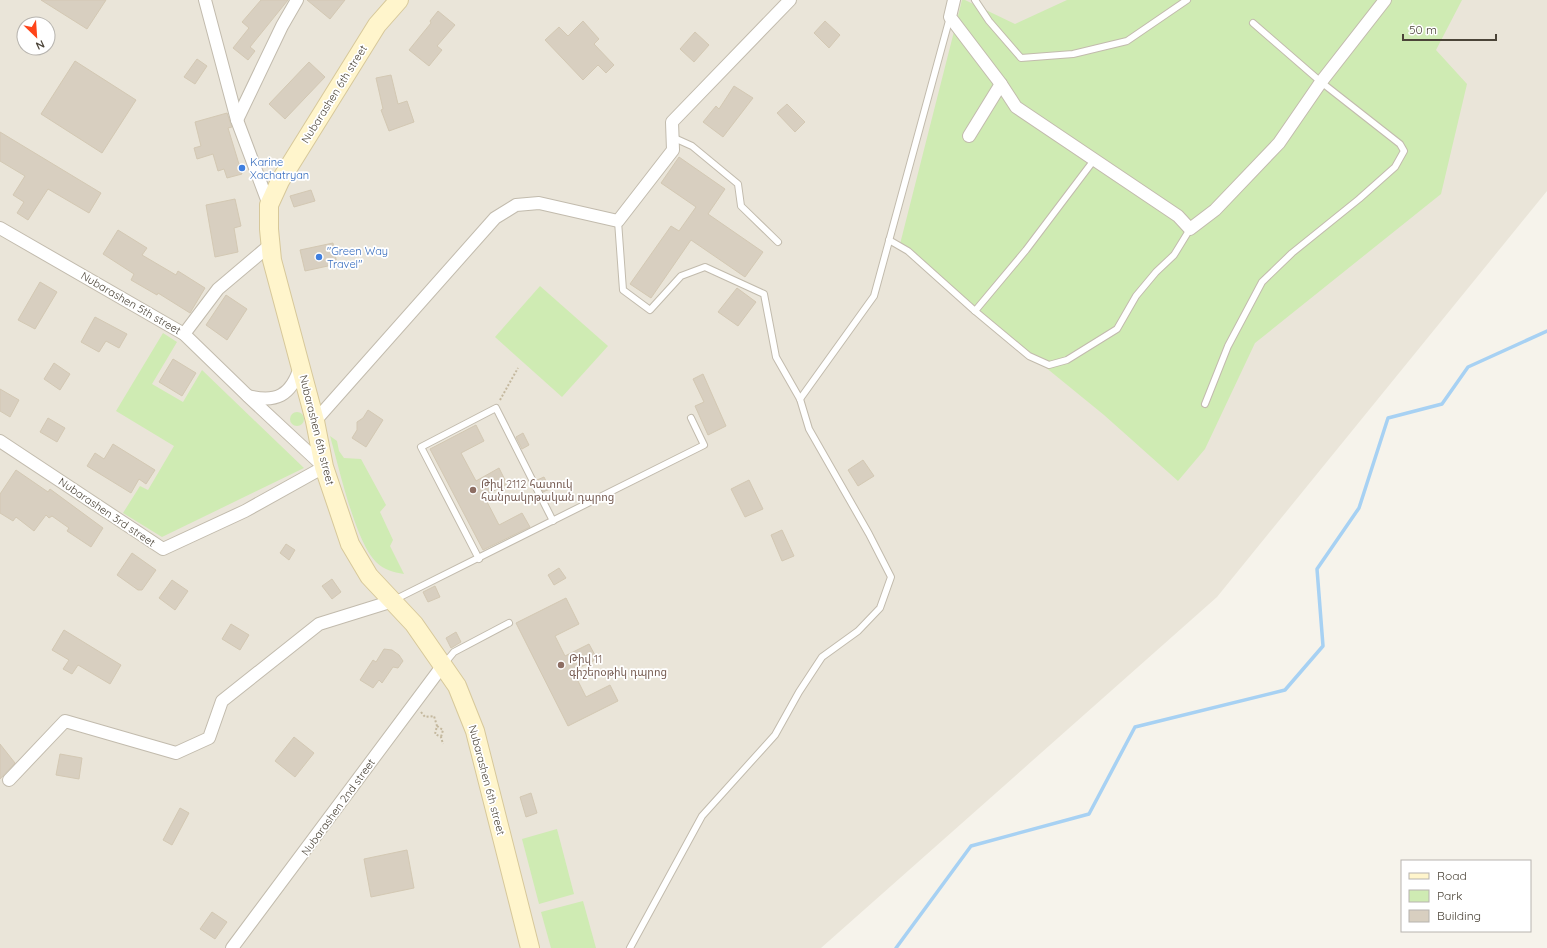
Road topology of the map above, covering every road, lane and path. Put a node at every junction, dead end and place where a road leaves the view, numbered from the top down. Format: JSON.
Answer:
{"nodes":[{"id":1,"x":205,"y":0,"type":"edge"},
{"id":2,"x":297,"y":0,"type":"edge"},
{"id":3,"x":399,"y":0,"type":"edge"},
{"id":4,"x":790,"y":0,"type":"edge"},
{"id":5,"x":954,"y":0,"type":"edge"},
{"id":6,"x":975,"y":0,"type":"edge"},
{"id":7,"x":1187,"y":0,"type":"edge"},
{"id":8,"x":1385,"y":0,"type":"edge"},
{"id":9,"x":950,"y":17,"type":"junction"},
{"id":10,"x":1253,"y":23,"type":"dead end"},
{"id":11,"x":1321,"y":82,"type":"junction"},
{"id":12,"x":1001,"y":84,"type":"junction"},
{"id":13,"x":237,"y":120,"type":"junction"},
{"id":14,"x":969,"y":136,"type":"dead end"},
{"id":15,"x":672,"y":137,"type":"junction"},
{"id":16,"x":1094,"y":160,"type":"junction"},
{"id":17,"x":269,"y":205,"type":"junction"},
{"id":18,"x":618,"y":221,"type":"junction"},
{"id":19,"x":0,"y":228,"type":"edge"},
{"id":20,"x":1190,"y":229,"type":"junction"},
{"id":21,"x":889,"y":240,"type":"junction"},
{"id":22,"x":778,"y":242,"type":"dead end"},
{"id":23,"x":270,"y":245,"type":"junction"},
{"id":24,"x":975,"y":311,"type":"junction"},
{"id":25,"x":184,"y":334,"type":"junction"},
{"id":26,"x":300,"y":367,"type":"junction"},
{"id":27,"x":518,"y":368,"type":"dead end"},
{"id":28,"x":248,"y":396,"type":"junction"},
{"id":29,"x":800,"y":399,"type":"junction"},
{"id":30,"x":1205,"y":404,"type":"dead end"},
{"id":31,"x":496,"y":408,"type":"junction"},
{"id":32,"x":691,"y":418,"type":"dead end"},
{"id":33,"x":315,"y":421,"type":"junction"},
{"id":34,"x":0,"y":440,"type":"edge"},
{"id":35,"x":324,"y":467,"type":"junction"},
{"id":36,"x":553,"y":521,"type":"junction"},
{"id":37,"x":479,"y":559,"type":"junction"},
{"id":38,"x":393,"y":601,"type":"junction"},
{"id":39,"x":509,"y":623,"type":"dead end"},
{"id":40,"x":443,"y":666,"type":"junction"},
{"id":41,"x":426,"y":716,"type":"dead end"},
{"id":42,"x":437,"y":726,"type":"junction"},
{"id":43,"x":441,"y":737,"type":"junction"},
{"id":44,"x":443,"y":744,"type":"dead end"},
{"id":45,"x":9,"y":780,"type":"dead end"},
{"id":46,"x":232,"y":948,"type":"edge"},
{"id":47,"x":530,"y":948,"type":"edge"},
{"id":48,"x":630,"y":948,"type":"edge"}],
"edges":[{"from":1,"to":13,"type":"street"},
{"from":2,"to":13,"type":"street"},
{"from":3,"to":17,"type":"main road","name":"Nubarashen 6th street"},
{"from":4,"to":15,"type":"street"},
{"from":5,"to":9,"type":"street"},
{"from":6,"to":7,"type":"lane"},
{"from":8,"to":11,"type":"street"},
{"from":9,"to":12,"type":"street"},
{"from":9,"to":21,"type":"lane"},
{"from":10,"to":11,"type":"lane"},
{"from":11,"to":20,"type":"street"},
{"from":11,"to":30,"type":"lane"},
{"from":12,"to":14,"type":"street"},
{"from":12,"to":16,"type":"street"},
{"from":13,"to":17,"type":"street"},
{"from":15,"to":18,"type":"street"},
{"from":15,"to":22,"type":"lane"},
{"from":16,"to":20,"type":"street"},
{"from":16,"to":24,"type":"lane"},
{"from":17,"to":23,"type":"main road","name":"Nubarashen 6th street"},
{"from":18,"to":29,"type":"lane"},
{"from":18,"to":33,"type":"street"},
{"from":19,"to":25,"type":"street","name":"Nubarashen 5th street"},
{"from":20,"to":24,"type":"lane"},
{"from":21,"to":24,"type":"lane"},
{"from":21,"to":29,"type":"lane"},
{"from":23,"to":25,"type":"street"},
{"from":23,"to":26,"type":"main road","name":"Nubarashen 6th street"},
{"from":25,"to":28,"type":"street","name":"Nubarashen 5th street"},
{"from":26,"to":28,"type":"street"},
{"from":26,"to":33,"type":"main road","name":"Nubarashen 6th street"},
{"from":27,"to":31,"type":"path"},
{"from":28,"to":35,"type":"street","name":"Nubarashen 5th street"},
{"from":29,"to":48,"type":"lane"},
{"from":31,"to":36,"type":"lane"},
{"from":31,"to":37,"type":"lane"},
{"from":32,"to":36,"type":"lane"},
{"from":33,"to":35,"type":"main road","name":"Nubarashen 6th street"},
{"from":34,"to":35,"type":"street","name":"Nubarashen 3rd street"},
{"from":35,"to":38,"type":"main road","name":"Nubarashen 6th street"},
{"from":36,"to":37,"type":"lane"},
{"from":37,"to":38,"type":"lane"},
{"from":38,"to":40,"type":"main road","name":"Nubarashen 6th street"},
{"from":38,"to":45,"type":"street"},
{"from":39,"to":40,"type":"lane"},
{"from":40,"to":46,"type":"street","name":"Nubarashen 2nd street"},
{"from":40,"to":47,"type":"main road","name":"Nubarashen 6th street"},
{"from":41,"to":42,"type":"path"},
{"from":42,"to":43,"type":"path"},
{"from":42,"to":43,"type":"path"},
{"from":43,"to":44,"type":"path"}]}
